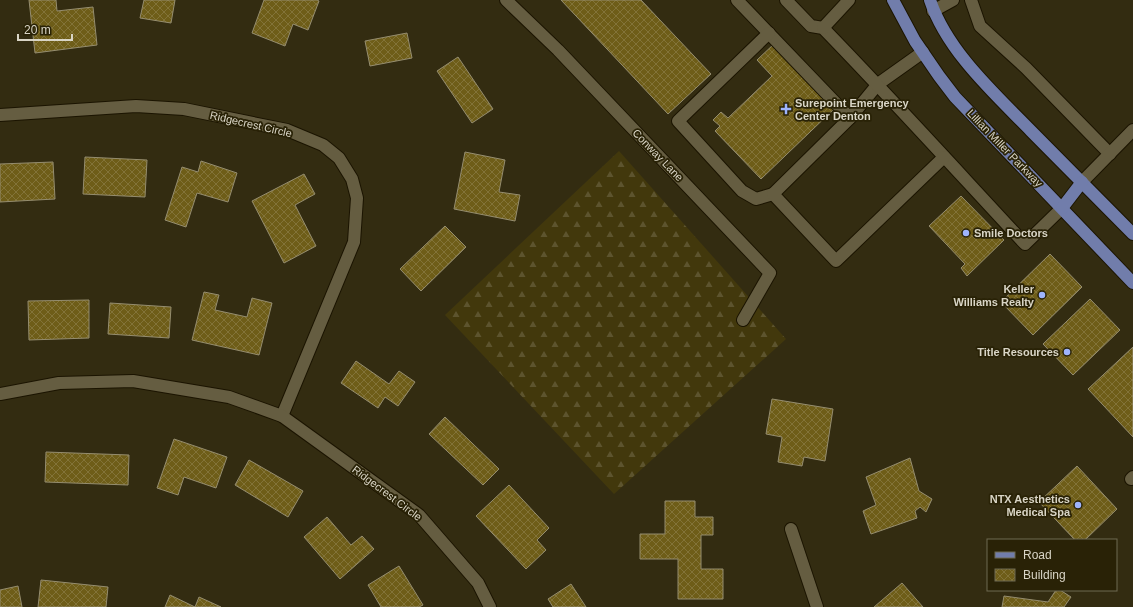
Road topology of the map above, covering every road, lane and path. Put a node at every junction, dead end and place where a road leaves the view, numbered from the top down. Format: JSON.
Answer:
{"nodes":[{"id":1,"x":506,"y":0,"type":"edge"},
{"id":2,"x":737,"y":0,"type":"edge"},
{"id":3,"x":786,"y":0,"type":"edge"},
{"id":4,"x":849,"y":0,"type":"edge"},
{"id":5,"x":893,"y":0,"type":"edge"},
{"id":6,"x":953,"y":0,"type":"edge"},
{"id":7,"x":971,"y":0,"type":"edge"},
{"id":8,"x":932,"y":6,"type":"edge"},
{"id":9,"x":824,"y":28,"type":"junction"},
{"id":10,"x":769,"y":33,"type":"junction"},
{"id":11,"x":923,"y":52,"type":"junction"},
{"id":12,"x":878,"y":84,"type":"junction"},
{"id":13,"x":0,"y":115,"type":"edge"},
{"id":14,"x":850,"y":118,"type":"junction"},
{"id":15,"x":1133,"y":130,"type":"edge"},
{"id":16,"x":1110,"y":154,"type":"junction"},
{"id":17,"x":944,"y":157,"type":"junction"},
{"id":18,"x":1082,"y":182,"type":"junction"},
{"id":19,"x":773,"y":194,"type":"junction"},
{"id":20,"x":1062,"y":208,"type":"junction"},
{"id":21,"x":1133,"y":234,"type":"edge"},
{"id":22,"x":1133,"y":283,"type":"edge"},
{"id":23,"x":742,"y":320,"type":"dead end"},
{"id":24,"x":0,"y":394,"type":"edge"},
{"id":25,"x":282,"y":416,"type":"junction"},
{"id":26,"x":791,"y":529,"type":"dead end"},
{"id":27,"x":490,"y":607,"type":"edge"},
{"id":28,"x":817,"y":607,"type":"edge"}],
"edges":[{"from":1,"to":23,"type":"street","name":"Conway Lane"},
{"from":2,"to":10,"type":"street"},
{"from":3,"to":9,"type":"street"},
{"from":4,"to":9,"type":"street"},
{"from":5,"to":11,"type":"main road","name":"Lillian Miller Parkway"},
{"from":6,"to":8,"type":"street"},
{"from":7,"to":16,"type":"street"},
{"from":8,"to":18,"type":"main road"},
{"from":9,"to":12,"type":"street"},
{"from":10,"to":14,"type":"street"},
{"from":10,"to":19,"type":"street"},
{"from":11,"to":12,"type":"street"},
{"from":11,"to":20,"type":"main road","name":"Lillian Miller Parkway"},
{"from":12,"to":14,"type":"street"},
{"from":12,"to":17,"type":"street"},
{"from":13,"to":25,"type":"street","name":"Ridgecrest Circle"},
{"from":14,"to":19,"type":"street"},
{"from":15,"to":16,"type":"street"},
{"from":16,"to":18,"type":"street"},
{"from":17,"to":19,"type":"street"},
{"from":17,"to":20,"type":"street"},
{"from":18,"to":20,"type":"main road"},
{"from":18,"to":21,"type":"main road"},
{"from":20,"to":22,"type":"main road","name":"Lillian Miller Parkway"},
{"from":24,"to":25,"type":"street","name":"Ridgecrest Circle"},
{"from":25,"to":27,"type":"street","name":"Ridgecrest Circle"},
{"from":26,"to":28,"type":"street"}]}
